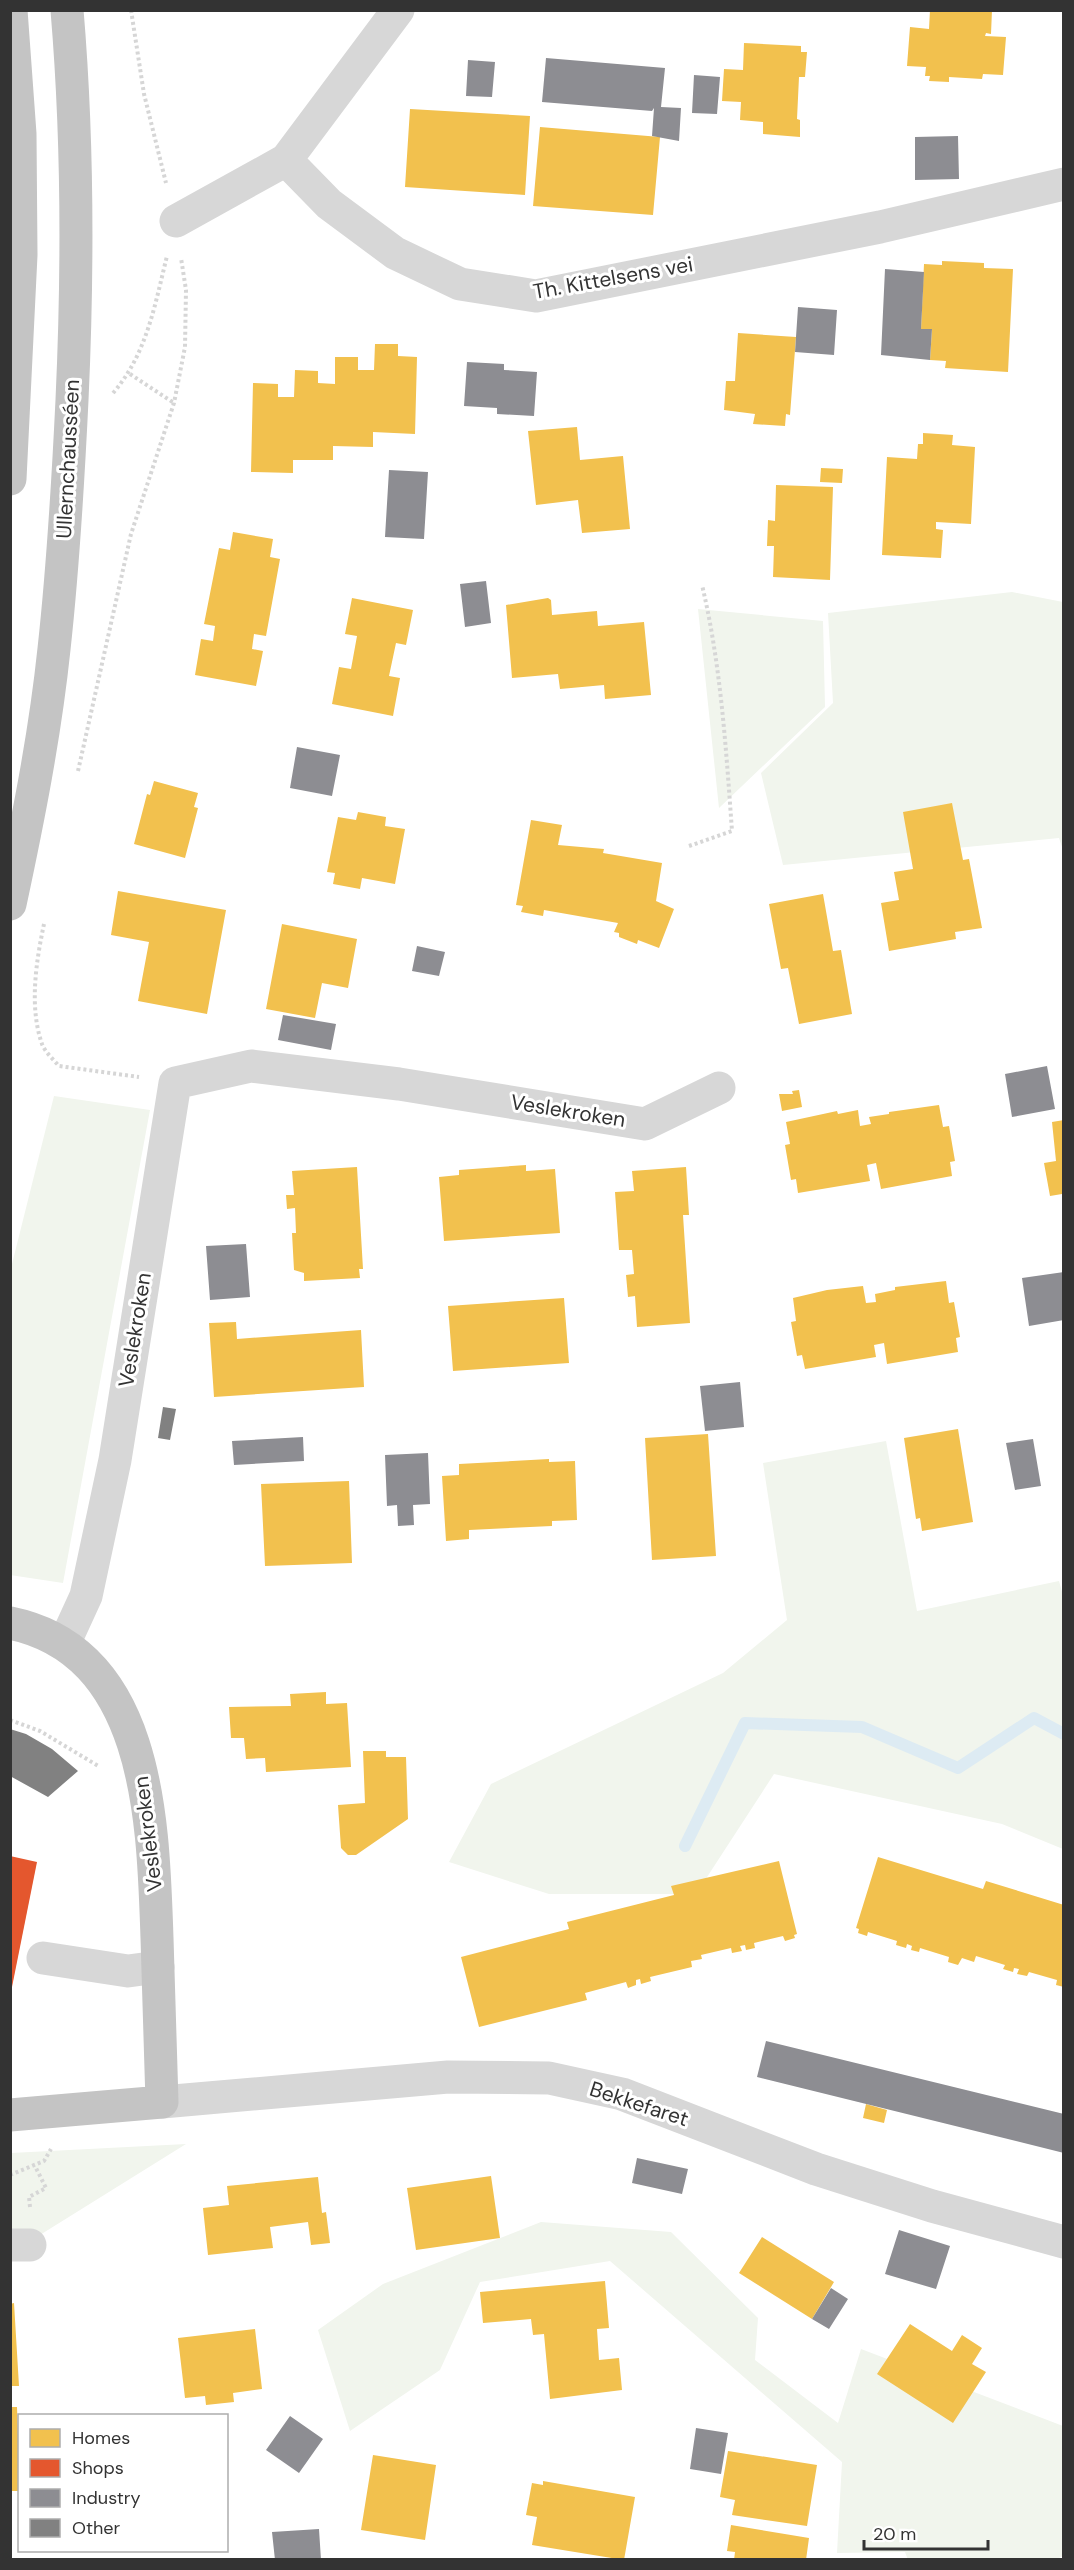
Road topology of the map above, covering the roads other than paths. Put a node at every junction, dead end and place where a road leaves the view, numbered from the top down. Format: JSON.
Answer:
{"nodes":[{"id":1,"x":11,"y":10,"type":"edge"},
{"id":2,"x":67,"y":10,"type":"edge"},
{"id":3,"x":398,"y":10,"type":"edge"},
{"id":4,"x":286,"y":160,"type":"junction"},
{"id":5,"x":1064,"y":184,"type":"edge"},
{"id":6,"x":176,"y":221,"type":"road end"},
{"id":7,"x":10,"y":479,"type":"edge"},
{"id":8,"x":10,"y":904,"type":"edge"},
{"id":9,"x":719,"y":1088,"type":"dead end"},
{"id":10,"x":10,"y":1623,"type":"edge"},
{"id":11,"x":64,"y":1644,"type":"junction"},
{"id":12,"x":43,"y":1958,"type":"dead end"},
{"id":13,"x":158,"y":1968,"type":"junction"},
{"id":14,"x":162,"y":2102,"type":"junction"},
{"id":15,"x":10,"y":2115,"type":"edge"},
{"id":16,"x":1064,"y":2242,"type":"edge"}],
"edges":[{"from":1,"to":7,"type":"highway"},
{"from":2,"to":8,"type":"highway","name":"Ullernchausséen"},
{"from":3,"to":4,"type":"street"},
{"from":4,"to":5,"type":"street","name":"Th. Kittelsens vei"},
{"from":4,"to":6,"type":"street"},
{"from":9,"to":11,"type":"street","name":"Veslekroken"},
{"from":10,"to":11,"type":"highway"},
{"from":11,"to":13,"type":"highway","name":"Veslekroken"},
{"from":12,"to":13,"type":"street"},
{"from":13,"to":14,"type":"highway","name":"Veslekroken"},
{"from":14,"to":15,"type":"highway"},
{"from":14,"to":16,"type":"street","name":"Bekkefaret"}]}
